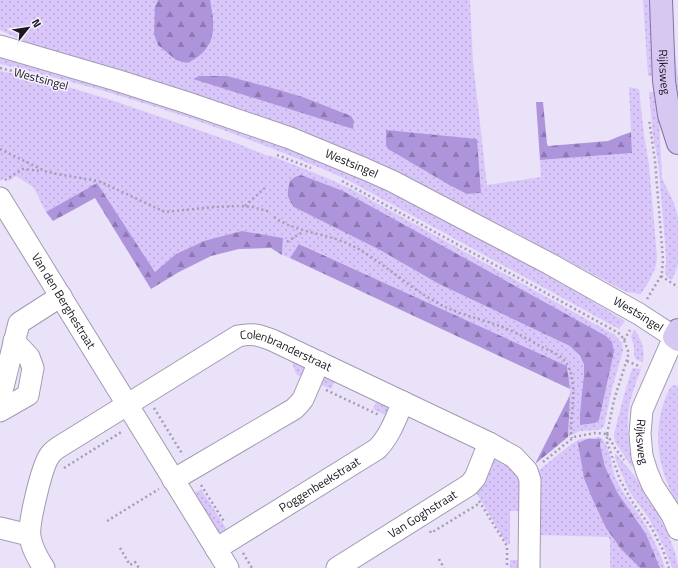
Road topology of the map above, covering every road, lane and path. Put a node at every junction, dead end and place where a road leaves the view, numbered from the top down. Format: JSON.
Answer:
{"nodes":[{"id":1,"x":661,"y":0,"type":"edge"},
{"id":2,"x":0,"y":46,"type":"edge"},
{"id":3,"x":0,"y":68,"type":"edge"},
{"id":4,"x":28,"y":75,"type":"dead end"},
{"id":5,"x":649,"y":113,"type":"dead end"},
{"id":6,"x":678,"y":143,"type":"edge"},
{"id":7,"x":0,"y":150,"type":"edge"},
{"id":8,"x":272,"y":152,"type":"dead end"},
{"id":9,"x":312,"y":169,"type":"dead end"},
{"id":10,"x":45,"y":171,"type":"junction"},
{"id":11,"x":338,"y":179,"type":"dead end"},
{"id":12,"x":0,"y":183,"type":"edge"},
{"id":13,"x":267,"y":186,"type":"dead end"},
{"id":14,"x":0,"y":198,"type":"edge"},
{"id":15,"x":245,"y":206,"type":"junction"},
{"id":16,"x":270,"y":212,"type":"dead end"},
{"id":17,"x":274,"y":218,"type":"dead end"},
{"id":18,"x":305,"y":232,"type":"junction"},
{"id":19,"x":287,"y":242,"type":"dead end"},
{"id":20,"x":678,"y":287,"type":"edge"},
{"id":21,"x":61,"y":296,"type":"junction"},
{"id":22,"x":676,"y":336,"type":"edge"},
{"id":23,"x":14,"y":341,"type":"junction"},
{"id":24,"x":319,"y":362,"type":"junction"},
{"id":25,"x":4,"y":370,"type":"edge"},
{"id":26,"x":0,"y":399,"type":"edge"},
{"id":27,"x":403,"y":402,"type":"junction"},
{"id":28,"x":127,"y":405,"type":"junction"},
{"id":29,"x":0,"y":411,"type":"edge"},
{"id":30,"x":607,"y":434,"type":"junction"},
{"id":31,"x":572,"y":438,"type":"junction"},
{"id":32,"x":490,"y":443,"type":"junction"},
{"id":33,"x":527,"y":471,"type":"junction"},
{"id":34,"x":173,"y":480,"type":"junction"},
{"id":35,"x":469,"y":485,"type":"junction"},
{"id":36,"x":107,"y":521,"type":"dead end"},
{"id":37,"x":0,"y":528,"type":"edge"},
{"id":38,"x":678,"y":529,"type":"edge"},
{"id":39,"x":30,"y":535,"type":"junction"},
{"id":40,"x":120,"y":548,"type":"dead end"},
{"id":41,"x":216,"y":549,"type":"junction"},
{"id":42,"x":439,"y":559,"type":"dead end"},
{"id":43,"x":44,"y":568,"type":"edge"},
{"id":44,"x":139,"y":568,"type":"edge"},
{"id":45,"x":228,"y":568,"type":"edge"},
{"id":46,"x":337,"y":568,"type":"edge"},
{"id":47,"x":444,"y":568,"type":"edge"},
{"id":48,"x":507,"y":568,"type":"edge"},
{"id":49,"x":529,"y":568,"type":"edge"},
{"id":50,"x":669,"y":568,"type":"edge"}],
"edges":[{"from":1,"to":6,"type":"main road","name":"Rijksweg"},
{"from":2,"to":22,"type":"street","name":"Westsingel"},
{"from":3,"to":4,"type":"path","name":"Westsingel"},
{"from":5,"to":20,"type":"path"},
{"from":7,"to":10,"type":"path"},
{"from":8,"to":9,"type":"path","name":"Westsingel"},
{"from":10,"to":12,"type":"path"},
{"from":10,"to":15,"type":"path"},
{"from":11,"to":30,"type":"path","name":"Westsingel"},
{"from":13,"to":15,"type":"path"},
{"from":14,"to":21,"type":"street","name":"Van den Berghestraat"},
{"from":15,"to":16,"type":"path"},
{"from":17,"to":18,"type":"path"},
{"from":18,"to":19,"type":"path"},
{"from":18,"to":31,"type":"path"},
{"from":21,"to":23,"type":"street"},
{"from":21,"to":28,"type":"street","name":"Van den Berghestraat"},
{"from":22,"to":38,"type":"street","name":"Rijksweg"},
{"from":23,"to":25,"type":"street"},
{"from":23,"to":29,"type":"street"},
{"from":24,"to":27,"type":"street","name":"Colenbranderstraat"},
{"from":24,"to":28,"type":"street","name":"Colenbranderstraat"},
{"from":24,"to":34,"type":"street"},
{"from":25,"to":26,"type":"street"},
{"from":27,"to":32,"type":"street","name":"Colenbranderstraat"},
{"from":27,"to":41,"type":"street","name":"Poggenbeekstraat"},
{"from":28,"to":34,"type":"street","name":"Van den Berghestraat"},
{"from":28,"to":39,"type":"street","name":"Colenbranderstraat"},
{"from":30,"to":31,"type":"path"},
{"from":30,"to":50,"type":"path"},
{"from":31,"to":33,"type":"path"},
{"from":32,"to":33,"type":"street","name":"Colenbranderstraat"},
{"from":32,"to":35,"type":"street","name":"Van Goghstraat"},
{"from":33,"to":49,"type":"street"},
{"from":34,"to":36,"type":"path"},
{"from":34,"to":41,"type":"street","name":"Van den Berghestraat"},
{"from":35,"to":46,"type":"street","name":"Van Goghstraat"},
{"from":35,"to":48,"type":"path"},
{"from":37,"to":39,"type":"street"},
{"from":39,"to":43,"type":"street","name":"Colenbranderstraat"},
{"from":40,"to":44,"type":"path"},
{"from":41,"to":45,"type":"street","name":"Van den Berghestraat"},
{"from":42,"to":47,"type":"path"}]}
